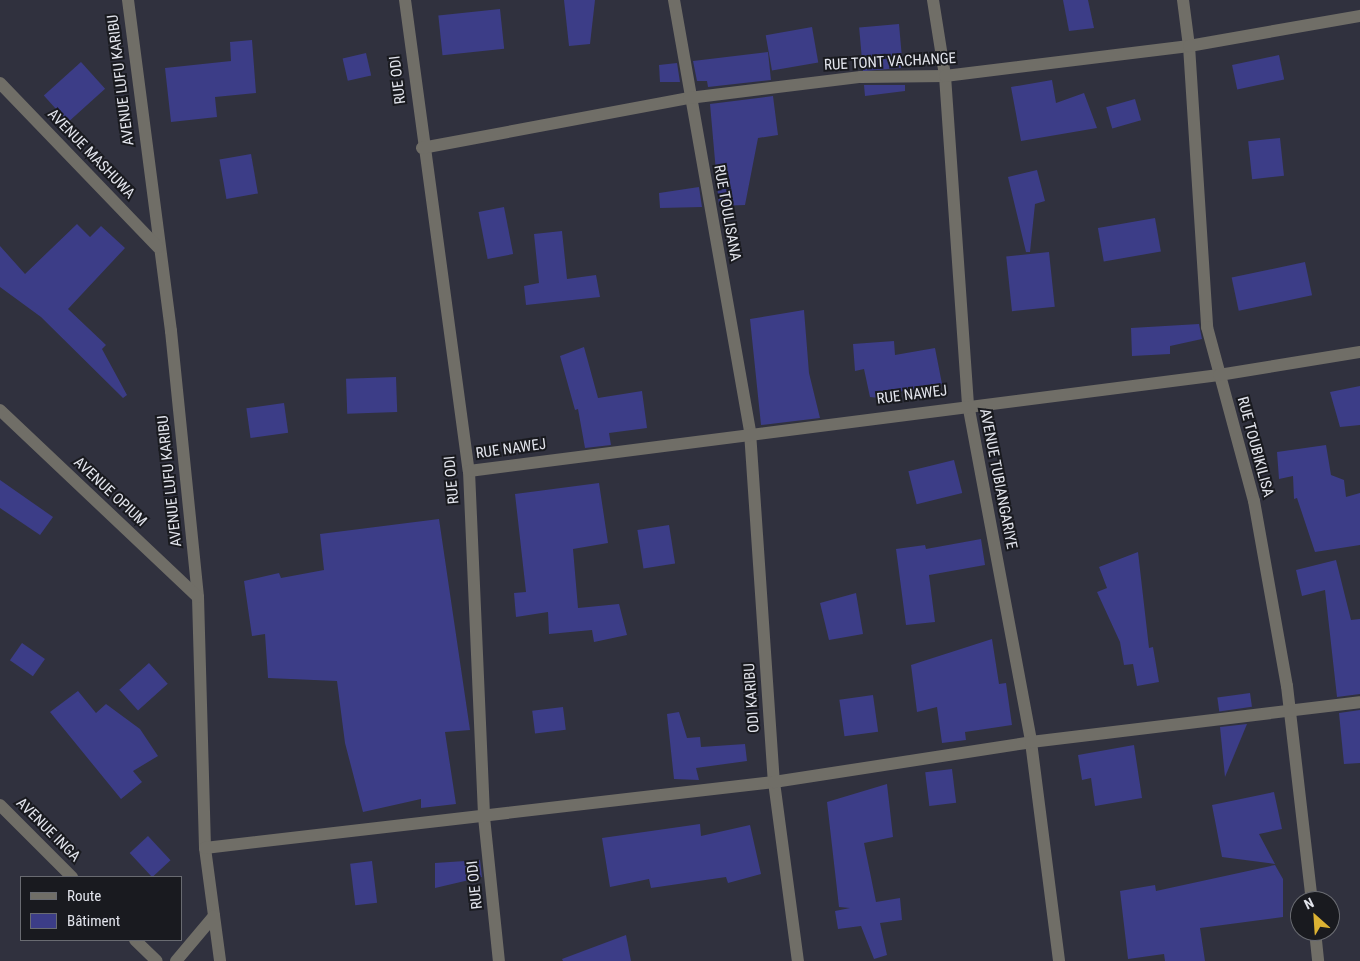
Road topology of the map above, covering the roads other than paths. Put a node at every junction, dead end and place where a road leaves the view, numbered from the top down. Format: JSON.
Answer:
{"nodes":[{"id":1,"x":128,"y":0,"type":"edge"},
{"id":2,"x":405,"y":0,"type":"edge"},
{"id":3,"x":674,"y":0,"type":"edge"},
{"id":4,"x":933,"y":0,"type":"edge"},
{"id":5,"x":1183,"y":0,"type":"edge"},
{"id":6,"x":1360,"y":16,"type":"edge"},
{"id":7,"x":1190,"y":46,"type":"junction"},
{"id":8,"x":945,"y":76,"type":"junction"},
{"id":9,"x":0,"y":83,"type":"edge"},
{"id":10,"x":689,"y":98,"type":"junction"},
{"id":11,"x":422,"y":148,"type":"junction"},
{"id":12,"x":158,"y":247,"type":"junction"},
{"id":13,"x":1360,"y":352,"type":"edge"},
{"id":14,"x":1219,"y":375,"type":"junction"},
{"id":15,"x":968,"y":404,"type":"junction"},
{"id":16,"x":0,"y":410,"type":"edge"},
{"id":17,"x":750,"y":432,"type":"junction"},
{"id":18,"x":468,"y":471,"type":"junction"},
{"id":19,"x":198,"y":597,"type":"junction"},
{"id":20,"x":1360,"y":702,"type":"edge"},
{"id":21,"x":1290,"y":712,"type":"junction"},
{"id":22,"x":1031,"y":742,"type":"junction"},
{"id":23,"x":774,"y":782,"type":"junction"},
{"id":24,"x":0,"y":805,"type":"edge"},
{"id":25,"x":484,"y":816,"type":"junction"},
{"id":26,"x":205,"y":848,"type":"junction"},
{"id":27,"x":71,"y":876,"type":"edge"},
{"id":28,"x":1311,"y":891,"type":"edge"},
{"id":29,"x":214,"y":916,"type":"junction"},
{"id":30,"x":136,"y":941,"type":"edge"},
{"id":31,"x":1316,"y":941,"type":"edge"},
{"id":32,"x":157,"y":961,"type":"edge"},
{"id":33,"x":176,"y":961,"type":"edge"},
{"id":34,"x":220,"y":961,"type":"edge"},
{"id":35,"x":499,"y":961,"type":"edge"},
{"id":36,"x":798,"y":961,"type":"edge"},
{"id":37,"x":1059,"y":961,"type":"edge"},
{"id":38,"x":1318,"y":961,"type":"edge"}],
"edges":[{"from":1,"to":12,"type":"street","name":"AVENUE LUFU KARIBU"},
{"from":2,"to":11,"type":"street","name":"RUE ODI"},
{"from":3,"to":10,"type":"street","name":"RUE TOULISANA"},
{"from":4,"to":8,"type":"street","name":"AVENUE TUBIANGARIYE"},
{"from":5,"to":7,"type":"street","name":"RUE TOUBIKILISA"},
{"from":6,"to":7,"type":"street","name":"RUE TONT VACHANGE"},
{"from":7,"to":8,"type":"street","name":"RUE TONT VACHANGE"},
{"from":7,"to":14,"type":"street","name":"RUE TOUBIKILISA"},
{"from":8,"to":10,"type":"street","name":"RUE TONT VACHANGE"},
{"from":8,"to":15,"type":"street","name":"AVENUE TUBIANGARIYE"},
{"from":9,"to":12,"type":"street","name":"AVENUE MASHUWA"},
{"from":10,"to":11,"type":"street","name":"RUE TONT VACHANGE"},
{"from":10,"to":17,"type":"street","name":"RUE TOULISANA"},
{"from":11,"to":18,"type":"street","name":"RUE ODI"},
{"from":12,"to":19,"type":"street","name":"AVENUE LUFU KARIBU"},
{"from":13,"to":14,"type":"street","name":"RUE NAWEJ"},
{"from":14,"to":15,"type":"street","name":"RUE NAWEJ"},
{"from":14,"to":21,"type":"street","name":"RUE TOUBIKILISA"},
{"from":15,"to":17,"type":"street","name":"RUE NAWEJ"},
{"from":15,"to":22,"type":"street","name":"AVENUE TUBIANGARIYE"},
{"from":16,"to":19,"type":"street","name":"AVENUE OPIUM"},
{"from":17,"to":18,"type":"street","name":"RUE NAWEJ"},
{"from":17,"to":23,"type":"street","name":"ODI KARIBU"},
{"from":18,"to":25,"type":"street","name":"RUE ODI"},
{"from":19,"to":26,"type":"street","name":"AVENUE LUFU KARIBU"},
{"from":20,"to":21,"type":"street"},
{"from":21,"to":22,"type":"street"},
{"from":21,"to":28,"type":"street","name":"RUE TOUBIKILISA"},
{"from":22,"to":23,"type":"street"},
{"from":22,"to":37,"type":"street","name":"AVENUE TUBIANGARIYE"},
{"from":23,"to":25,"type":"street"},
{"from":23,"to":36,"type":"street","name":"ODI KARIBU"},
{"from":24,"to":27,"type":"street","name":"AVENUE INGA"},
{"from":25,"to":26,"type":"street"},
{"from":25,"to":35,"type":"street","name":"RUE ODI"},
{"from":26,"to":29,"type":"street","name":"AVENUE LUFU KARIBU"},
{"from":29,"to":33,"type":"street"},
{"from":29,"to":34,"type":"street","name":"AVENUE LUFU KARIBU"},
{"from":30,"to":32,"type":"street"},
{"from":31,"to":38,"type":"street"}]}
